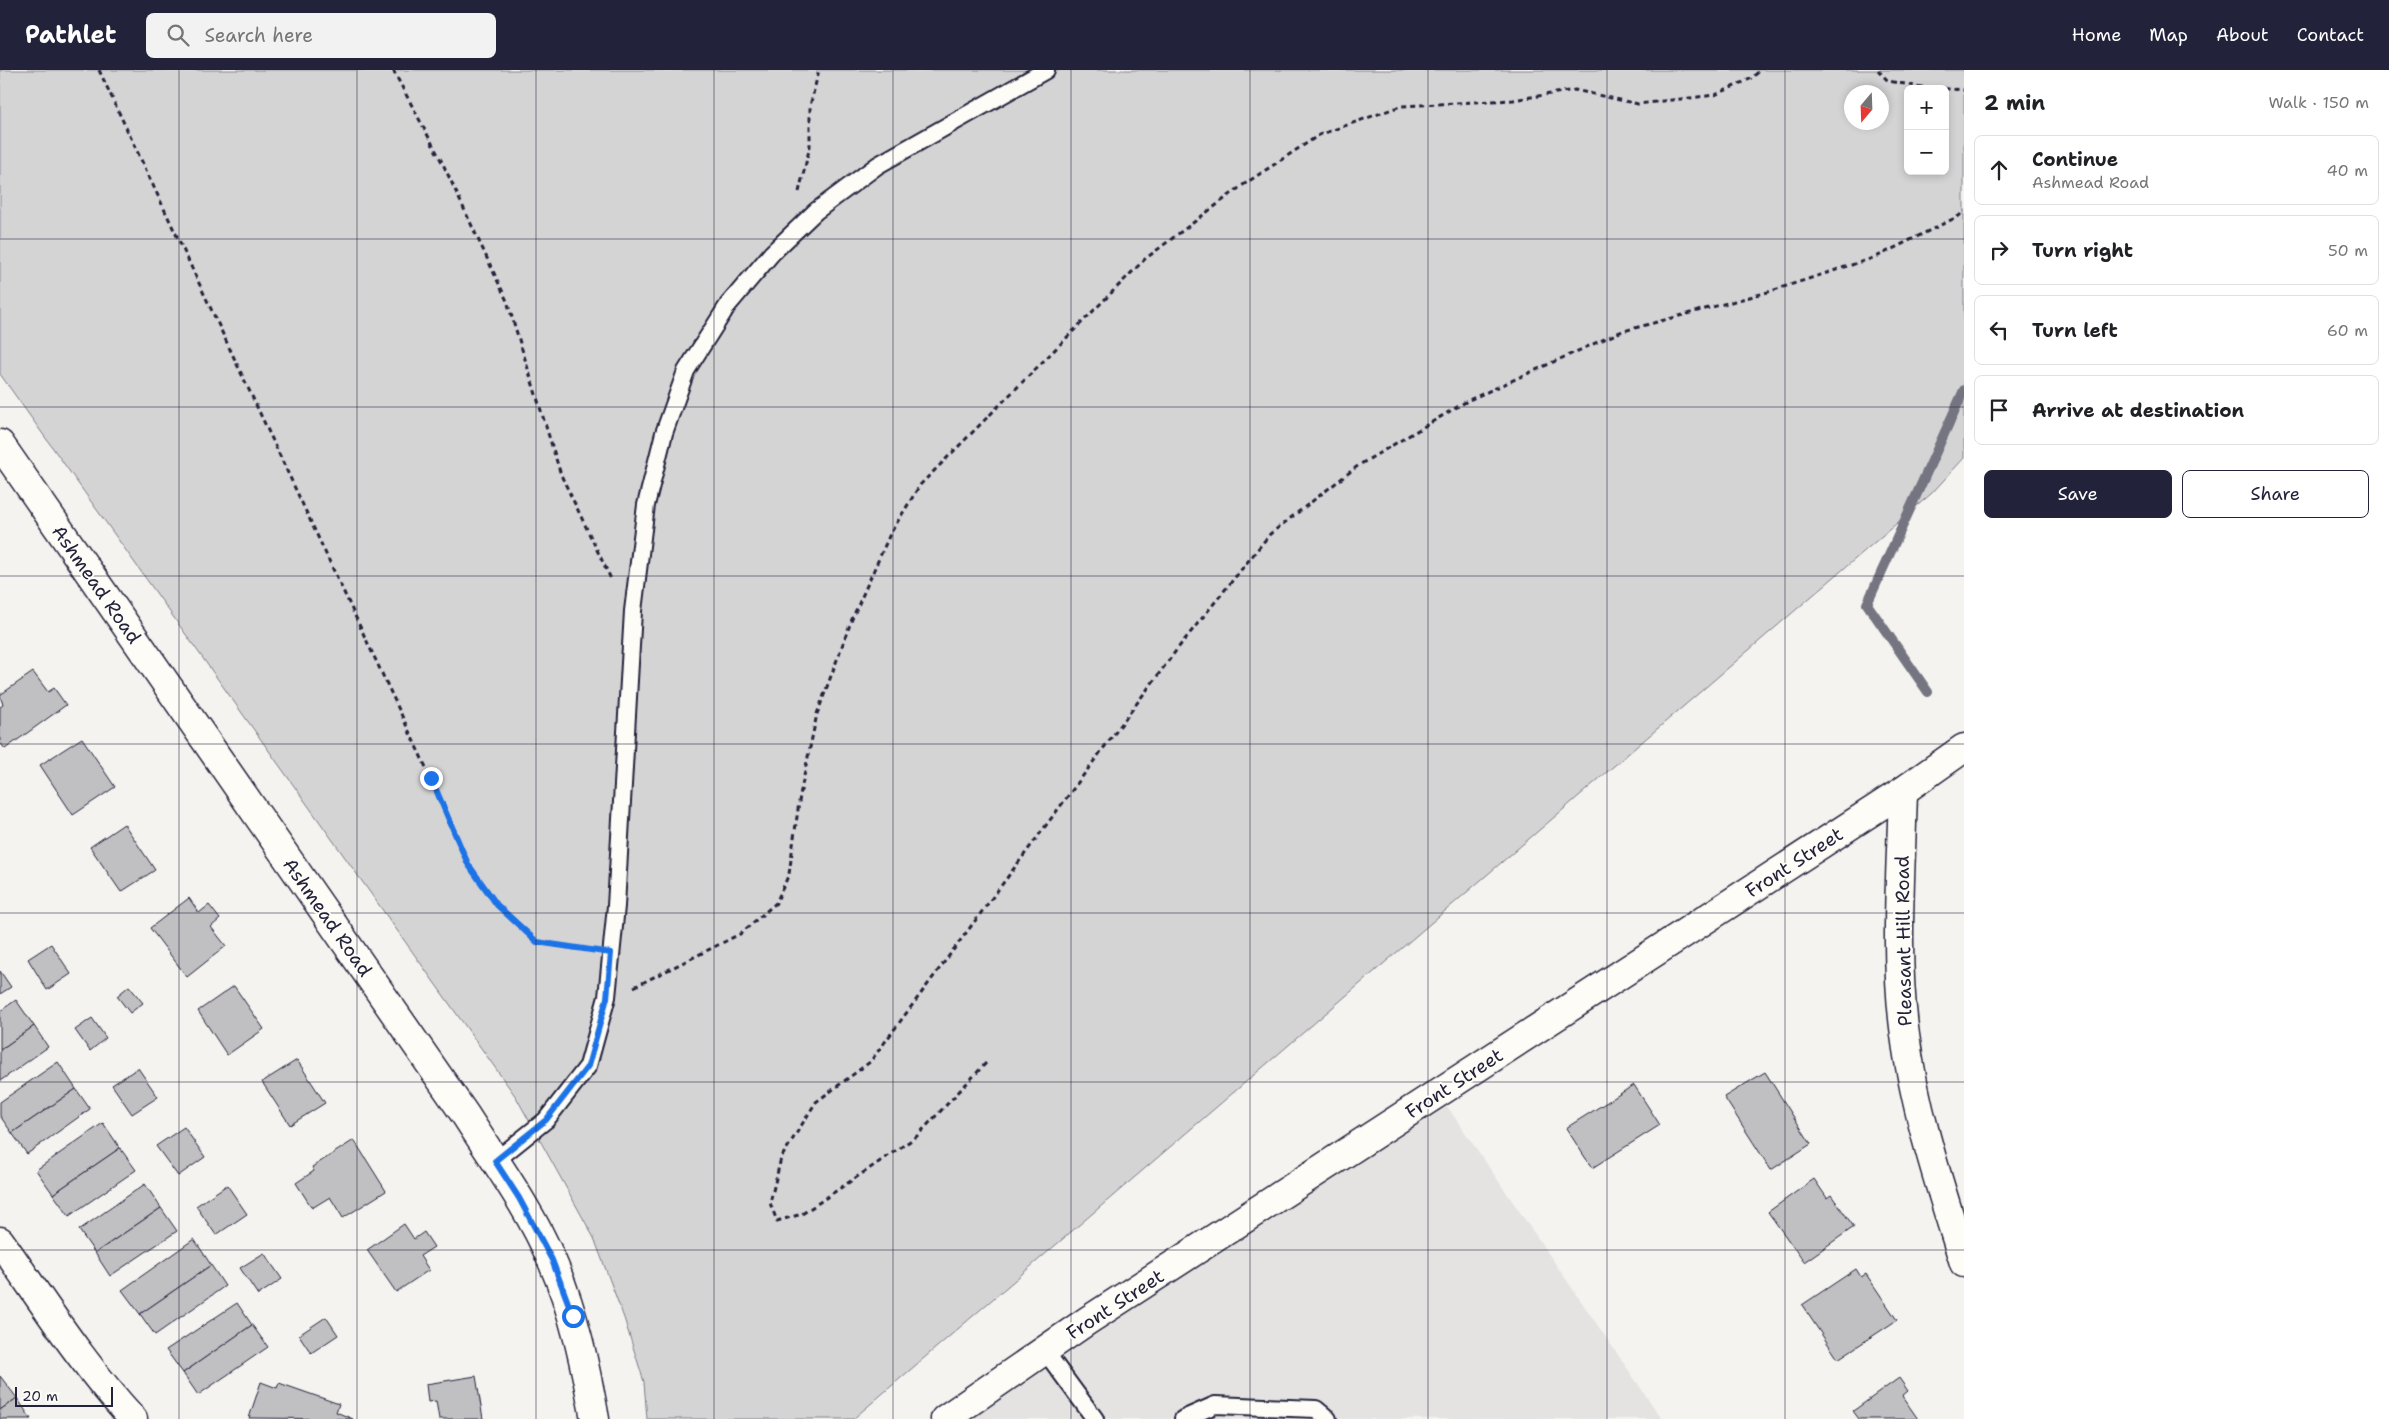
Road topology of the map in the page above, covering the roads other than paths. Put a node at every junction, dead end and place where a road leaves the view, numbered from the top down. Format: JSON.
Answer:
{"nodes":[{"id":1,"x":1046,"y":70,"type":"edge"},
{"id":2,"x":0,"y":444,"type":"edge"},
{"id":3,"x":1964,"y":748,"type":"edge"},
{"id":4,"x":1902,"y":791,"type":"junction"},
{"id":5,"x":495,"y":1161,"type":"junction"},
{"id":6,"x":0,"y":1241,"type":"edge"},
{"id":7,"x":1964,"y":1263,"type":"edge"},
{"id":8,"x":1045,"y":1351,"type":"junction"},
{"id":9,"x":134,"y":1419,"type":"edge"},
{"id":10,"x":595,"y":1419,"type":"edge"},
{"id":11,"x":946,"y":1419,"type":"edge"},
{"id":12,"x":1095,"y":1419,"type":"edge"},
{"id":13,"x":1183,"y":1419,"type":"edge"},
{"id":14,"x":1328,"y":1419,"type":"edge"}],
"edges":[{"from":1,"to":5,"type":"lane"},
{"from":2,"to":5,"type":"street","name":"Ashmead Road"},
{"from":3,"to":4,"type":"street","name":"Front Street"},
{"from":4,"to":7,"type":"street","name":"Pleasant Hill Road"},
{"from":4,"to":8,"type":"street","name":"Front Street"},
{"from":5,"to":10,"type":"street","name":"Ashmead Road"},
{"from":6,"to":9,"type":"street"},
{"from":8,"to":11,"type":"street","name":"Front Street"},
{"from":8,"to":12,"type":"lane"},
{"from":13,"to":14,"type":"lane"}]}
